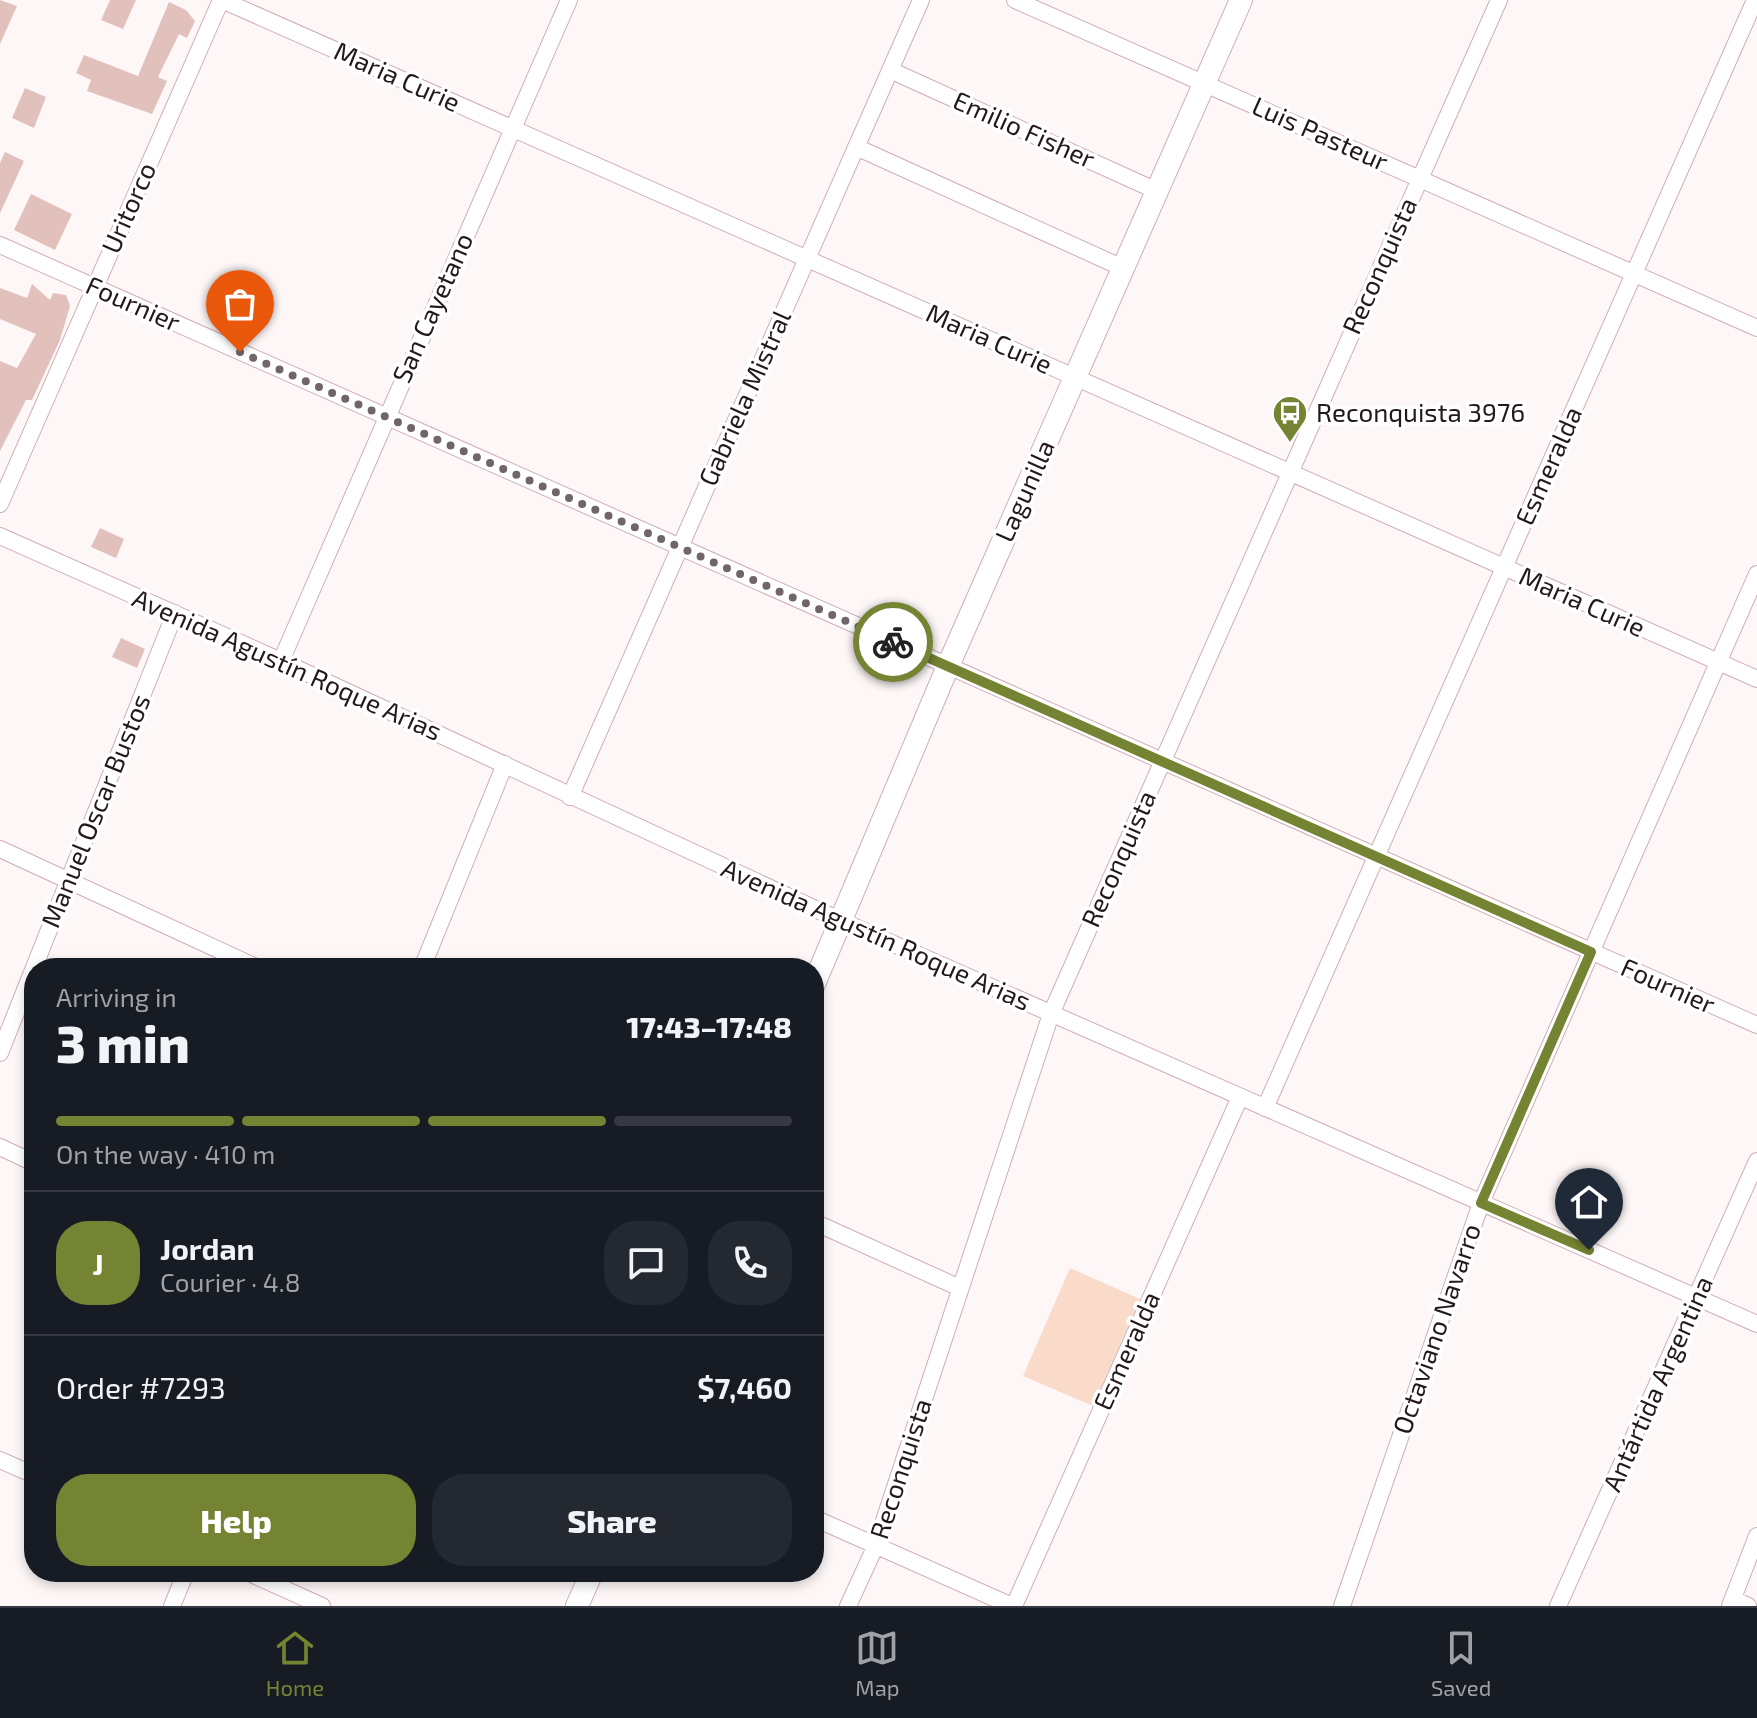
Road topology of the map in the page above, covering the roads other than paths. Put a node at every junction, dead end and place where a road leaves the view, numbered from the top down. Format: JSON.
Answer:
{"nodes":[{"id":1,"x":221,"y":0,"type":"edge"},
{"id":2,"x":569,"y":0,"type":"edge"},
{"id":3,"x":921,"y":0,"type":"edge"},
{"id":4,"x":1015,"y":0,"type":"edge"},
{"id":5,"x":1241,"y":0,"type":"edge"},
{"id":6,"x":1499,"y":0,"type":"edge"},
{"id":7,"x":1755,"y":0,"type":"edge"},
{"id":8,"x":1047,"y":7,"type":"edge"},
{"id":9,"x":890,"y":70,"type":"junction"},
{"id":10,"x":1204,"y":83,"type":"junction"},
{"id":11,"x":513,"y":129,"type":"junction"},
{"id":12,"x":856,"y":147,"type":"junction"},
{"id":13,"x":1419,"y":178,"type":"junction"},
{"id":14,"x":1157,"y":191,"type":"junction"},
{"id":15,"x":0,"y":245,"type":"edge"},
{"id":16,"x":807,"y":259,"type":"junction"},
{"id":17,"x":1123,"y":268,"type":"junction"},
{"id":18,"x":1634,"y":273,"type":"junction"},
{"id":19,"x":94,"y":287,"type":"junction"},
{"id":20,"x":1757,"y":328,"type":"edge"},
{"id":21,"x":1075,"y":377,"type":"junction"},
{"id":22,"x":386,"y":416,"type":"junction"},
{"id":23,"x":1289,"y":471,"type":"junction"},
{"id":24,"x":0,"y":504,"type":"edge"},
{"id":25,"x":0,"y":536,"type":"edge"},
{"id":26,"x":680,"y":547,"type":"junction"},
{"id":27,"x":1504,"y":567,"type":"junction"},
{"id":28,"x":1757,"y":574,"type":"edge"},
{"id":29,"x":175,"y":613,"type":"junction"},
{"id":30,"x":281,"y":661,"type":"junction"},
{"id":31,"x":1718,"y":662,"type":"junction"},
{"id":32,"x":948,"y":666,"type":"junction"},
{"id":33,"x":1757,"y":679,"type":"edge"},
{"id":34,"x":1161,"y":761,"type":"junction"},
{"id":35,"x":505,"y":764,"type":"junction"},
{"id":36,"x":570,"y":797,"type":"junction"},
{"id":37,"x":0,"y":849,"type":"edge"},
{"id":38,"x":1376,"y":856,"type":"junction"},
{"id":39,"x":68,"y":878,"type":"junction"},
{"id":40,"x":839,"y":920,"type":"junction"},
{"id":41,"x":1591,"y":952,"type":"junction"},
{"id":42,"x":37,"y":958,"type":"edge"},
{"id":43,"x":237,"y":958,"type":"edge"},
{"id":44,"x":426,"y":958,"type":"edge"},
{"id":45,"x":824,"y":958,"type":"edge"},
{"id":46,"x":24,"y":991,"type":"edge"},
{"id":47,"x":1051,"y":1014,"type":"junction"},
{"id":48,"x":1757,"y":1025,"type":"edge"},
{"id":49,"x":0,"y":1053,"type":"edge"},
{"id":50,"x":1240,"y":1097,"type":"junction"},
{"id":51,"x":1265,"y":1108,"type":"junction"},
{"id":52,"x":0,"y":1147,"type":"edge"},
{"id":53,"x":24,"y":1158,"type":"edge"},
{"id":54,"x":1757,"y":1161,"type":"edge"},
{"id":55,"x":1481,"y":1203,"type":"junction"},
{"id":56,"x":824,"y":1227,"type":"edge"},
{"id":57,"x":960,"y":1288,"type":"junction"},
{"id":58,"x":1697,"y":1298,"type":"junction"},
{"id":59,"x":1757,"y":1324,"type":"edge"},
{"id":60,"x":0,"y":1460,"type":"edge"},
{"id":61,"x":24,"y":1471,"type":"edge"},
{"id":62,"x":824,"y":1522,"type":"edge"},
{"id":63,"x":1757,"y":1536,"type":"edge"},
{"id":64,"x":876,"y":1545,"type":"junction"},
{"id":65,"x":182,"y":1582,"type":"edge"},
{"id":66,"x":269,"y":1582,"type":"edge"},
{"id":67,"x":588,"y":1582,"type":"edge"},
{"id":68,"x":1737,"y":1604,"type":"edge"},
{"id":69,"x":172,"y":1606,"type":"edge"},
{"id":70,"x":322,"y":1606,"type":"edge"},
{"id":71,"x":577,"y":1606,"type":"edge"},
{"id":72,"x":848,"y":1606,"type":"edge"},
{"id":73,"x":1013,"y":1606,"type":"edge"},
{"id":74,"x":1342,"y":1606,"type":"edge"},
{"id":75,"x":1558,"y":1606,"type":"edge"}],
"edges":[{"from":1,"to":11,"type":"street","name":"Maria Curie"},
{"from":1,"to":19,"type":"street","name":"Uritorco"},
{"from":2,"to":11,"type":"street","name":"San Cayetano"},
{"from":3,"to":9,"type":"street","name":"Gabriela Mistral"},
{"from":4,"to":8,"type":"street","name":"Luis Pasteur"},
{"from":5,"to":10,"type":"main road","name":"Lagunilla"},
{"from":6,"to":13,"type":"street","name":"Reconquista"},
{"from":7,"to":18,"type":"street","name":"Esmeralda"},
{"from":8,"to":10,"type":"street","name":"Luis Pasteur"},
{"from":9,"to":12,"type":"street","name":"Gabriela Mistral"},
{"from":9,"to":14,"type":"street","name":"Emilio Fisher"},
{"from":10,"to":13,"type":"street","name":"Luis Pasteur"},
{"from":10,"to":14,"type":"main road","name":"Lagunilla"},
{"from":11,"to":16,"type":"street","name":"Maria Curie"},
{"from":11,"to":22,"type":"street","name":"San Cayetano"},
{"from":12,"to":16,"type":"street","name":"Gabriela Mistral"},
{"from":12,"to":17,"type":"street"},
{"from":13,"to":18,"type":"street","name":"Luis Pasteur"},
{"from":13,"to":23,"type":"street","name":"Reconquista"},
{"from":14,"to":17,"type":"main road","name":"Lagunilla"},
{"from":15,"to":19,"type":"street","name":"Fournier"},
{"from":16,"to":21,"type":"street","name":"Maria Curie"},
{"from":16,"to":26,"type":"street","name":"Gabriela Mistral"},
{"from":17,"to":21,"type":"main road","name":"Lagunilla"},
{"from":18,"to":20,"type":"street","name":"Luis Pasteur"},
{"from":18,"to":27,"type":"street","name":"Esmeralda"},
{"from":19,"to":22,"type":"street","name":"Fournier"},
{"from":19,"to":24,"type":"street","name":"Uritorco"},
{"from":21,"to":23,"type":"street","name":"Maria Curie"},
{"from":21,"to":32,"type":"main road","name":"Lagunilla"},
{"from":22,"to":26,"type":"street","name":"Fournier"},
{"from":22,"to":30,"type":"street","name":"San Cayetano"},
{"from":23,"to":27,"type":"street","name":"Maria Curie"},
{"from":23,"to":34,"type":"street","name":"Reconquista"},
{"from":25,"to":29,"type":"street","name":"Avenida Agustín Roque Arias"},
{"from":26,"to":32,"type":"street","name":"Fournier"},
{"from":26,"to":36,"type":"street","name":"Gabriela Mistral"},
{"from":27,"to":31,"type":"street","name":"Maria Curie"},
{"from":27,"to":38,"type":"street","name":"Esmeralda"},
{"from":28,"to":31,"type":"street","name":"Octaviano Navarro"},
{"from":29,"to":30,"type":"street","name":"Avenida Agustín Roque Arias"},
{"from":29,"to":39,"type":"street","name":"Manuel Oscar Bustos"},
{"from":30,"to":35,"type":"street","name":"Avenida Agustín Roque Arias"},
{"from":31,"to":33,"type":"street","name":"Maria Curie"},
{"from":31,"to":41,"type":"street","name":"Octaviano Navarro"},
{"from":32,"to":34,"type":"street","name":"Fournier"},
{"from":32,"to":40,"type":"main road","name":"Lagunilla"},
{"from":34,"to":38,"type":"street","name":"Fournier"},
{"from":34,"to":47,"type":"street","name":"Reconquista"},
{"from":35,"to":36,"type":"street","name":"Avenida Agustín Roque Arias"},
{"from":35,"to":44,"type":"street"},
{"from":36,"to":40,"type":"street","name":"Avenida Agustín Roque Arias"},
{"from":37,"to":39,"type":"street"},
{"from":38,"to":41,"type":"street","name":"Fournier"},
{"from":38,"to":51,"type":"street","name":"Esmeralda"},
{"from":39,"to":42,"type":"street","name":"Manuel Oscar Bustos"},
{"from":39,"to":43,"type":"street"},
{"from":40,"to":45,"type":"main road","name":"Lagunilla"},
{"from":40,"to":47,"type":"street","name":"Avenida Agustín Roque Arias"},
{"from":41,"to":48,"type":"street","name":"Fournier"},
{"from":41,"to":55,"type":"street","name":"Octaviano Navarro"},
{"from":46,"to":49,"type":"street","name":"Manuel Oscar Bustos"},
{"from":47,"to":50,"type":"street","name":"Avenida Agustín Roque Arias"},
{"from":47,"to":57,"type":"street","name":"Reconquista"},
{"from":50,"to":51,"type":"street","name":"Avenida Agustín Roque Arias"},
{"from":50,"to":73,"type":"street","name":"Esmeralda"},
{"from":51,"to":55,"type":"street","name":"Avenida Agustín Roque Arias"},
{"from":52,"to":53,"type":"street"},
{"from":54,"to":58,"type":"street","name":"Antártida Argentina"},
{"from":55,"to":58,"type":"street","name":"Avenida Agustín Roque Arias"},
{"from":55,"to":74,"type":"street","name":"Octaviano Navarro"},
{"from":56,"to":57,"type":"street"},
{"from":57,"to":64,"type":"street","name":"Reconquista"},
{"from":58,"to":59,"type":"street","name":"Avenida Agustín Roque Arias"},
{"from":58,"to":75,"type":"street","name":"Antártida Argentina"},
{"from":60,"to":61,"type":"street"},
{"from":62,"to":64,"type":"street"},
{"from":63,"to":68,"type":"street"},
{"from":64,"to":72,"type":"street","name":"Reconquista"},
{"from":64,"to":73,"type":"street"},
{"from":65,"to":69,"type":"street"},
{"from":66,"to":70,"type":"street"},
{"from":67,"to":71,"type":"main road"}]}
